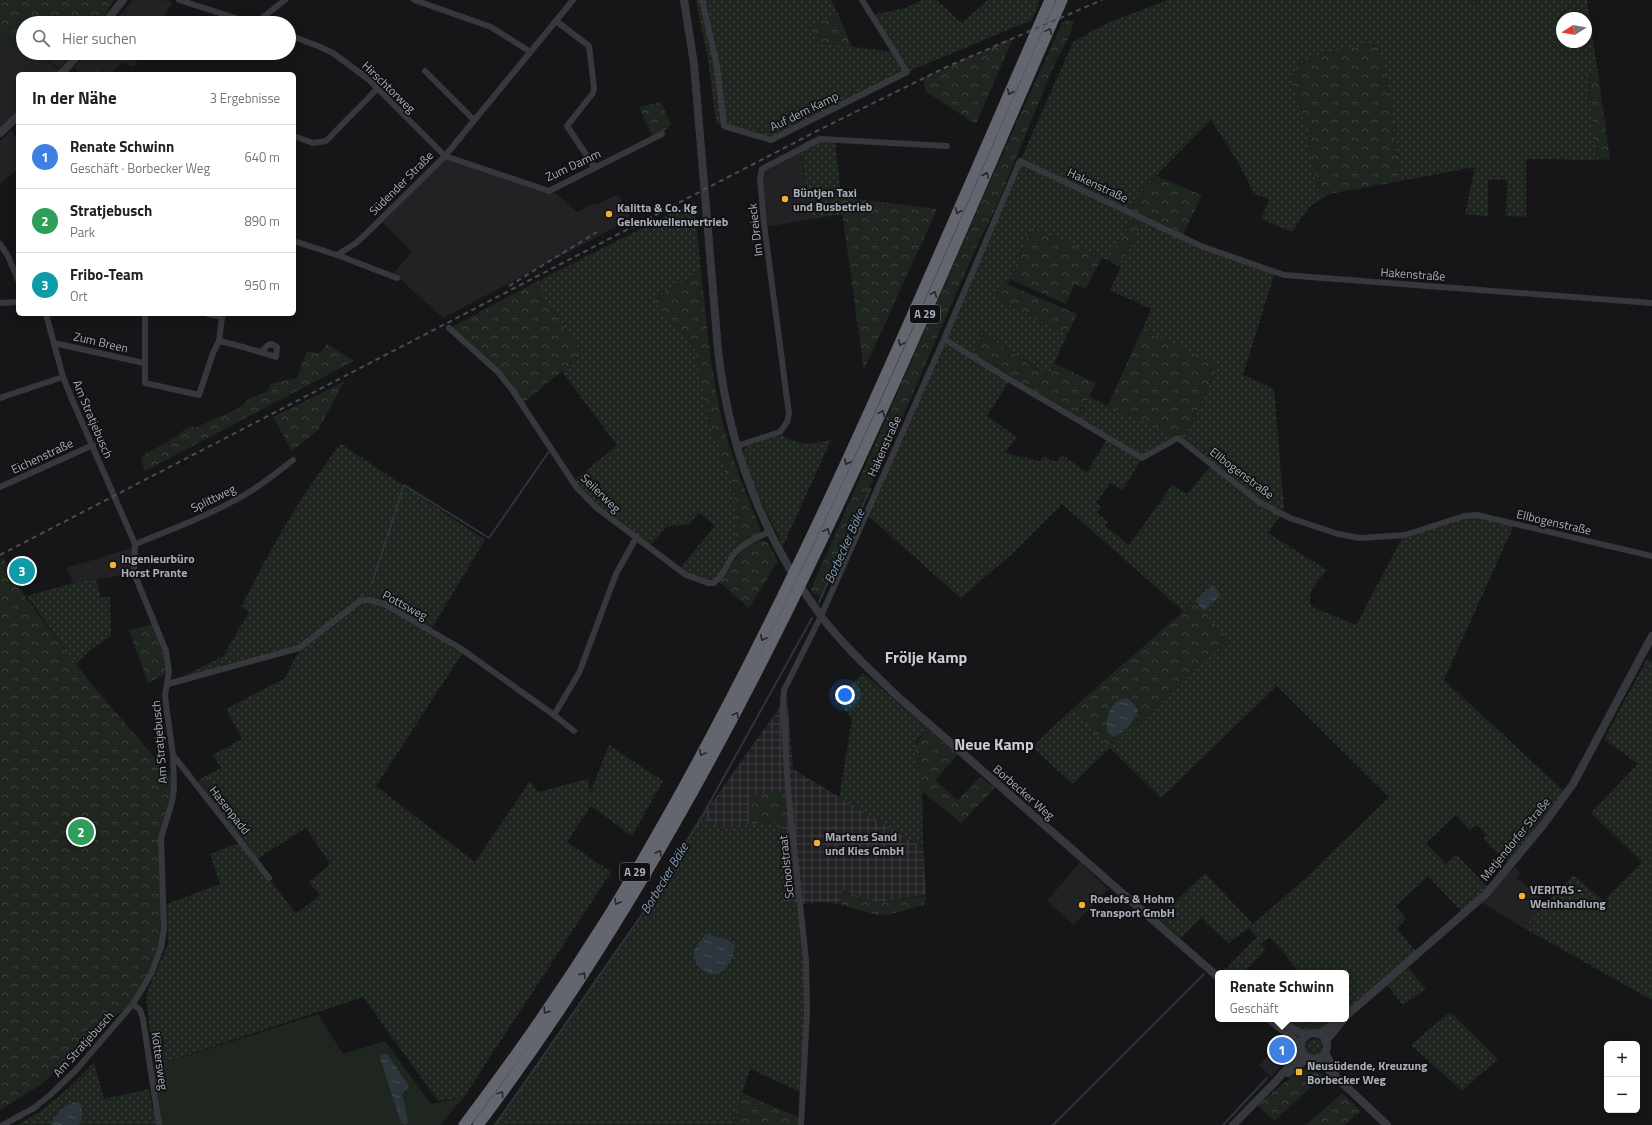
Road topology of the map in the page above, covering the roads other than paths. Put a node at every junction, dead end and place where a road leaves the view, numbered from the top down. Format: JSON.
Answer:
{"nodes":[{"id":1,"x":123,"y":0,"type":"edge"},
{"id":2,"x":179,"y":0,"type":"edge"},
{"id":3,"x":285,"y":0,"type":"edge"},
{"id":4,"x":414,"y":0,"type":"edge"},
{"id":5,"x":573,"y":0,"type":"edge"},
{"id":6,"x":684,"y":0,"type":"edge"},
{"id":7,"x":702,"y":0,"type":"edge"},
{"id":8,"x":862,"y":0,"type":"edge"},
{"id":9,"x":1050,"y":0,"type":"edge"},
{"id":10,"x":1062,"y":0,"type":"edge"},
{"id":11,"x":110,"y":16,"type":"edge"},
{"id":12,"x":229,"y":16,"type":"edge"},
{"id":13,"x":265,"y":16,"type":"edge"},
{"id":14,"x":556,"y":20,"type":"junction"},
{"id":15,"x":296,"y":38,"type":"edge"},
{"id":16,"x":530,"y":51,"type":"junction"},
{"id":17,"x":1031,"y":59,"type":"junction"},
{"id":18,"x":74,"y":60,"type":"edge"},
{"id":19,"x":425,"y":71,"type":"dead end"},
{"id":20,"x":63,"y":72,"type":"edge"},
{"id":21,"x":377,"y":89,"type":"junction"},
{"id":22,"x":16,"y":118,"type":"edge"},
{"id":23,"x":474,"y":120,"type":"junction"},
{"id":24,"x":0,"y":133,"type":"edge"},
{"id":25,"x":662,"y":134,"type":"dead end"},
{"id":26,"x":296,"y":137,"type":"edge"},
{"id":27,"x":947,"y":146,"type":"dead end"},
{"id":28,"x":444,"y":156,"type":"junction"},
{"id":29,"x":595,"y":168,"type":"junction"},
{"id":30,"x":296,"y":242,"type":"edge"},
{"id":31,"x":0,"y":244,"type":"edge"},
{"id":32,"x":337,"y":255,"type":"junction"},
{"id":33,"x":16,"y":275,"type":"edge"},
{"id":34,"x":396,"y":278,"type":"dead end"},
{"id":35,"x":16,"y":302,"type":"edge"},
{"id":36,"x":0,"y":303,"type":"edge"},
{"id":37,"x":1652,"y":303,"type":"edge"},
{"id":38,"x":47,"y":316,"type":"edge"},
{"id":39,"x":145,"y":316,"type":"edge"},
{"id":40,"x":222,"y":316,"type":"edge"},
{"id":41,"x":449,"y":328,"type":"dead end"},
{"id":42,"x":944,"y":339,"type":"junction"},
{"id":43,"x":219,"y":341,"type":"junction"},
{"id":44,"x":54,"y":343,"type":"junction"},
{"id":45,"x":260,"y":352,"type":"dead end"},
{"id":46,"x":144,"y":363,"type":"junction"},
{"id":47,"x":63,"y":377,"type":"junction"},
{"id":48,"x":0,"y":398,"type":"edge"},
{"id":49,"x":93,"y":445,"type":"junction"},
{"id":50,"x":737,"y":446,"type":"junction"},
{"id":51,"x":293,"y":460,"type":"dead end"},
{"id":52,"x":0,"y":487,"type":"edge"},
{"id":53,"x":769,"y":532,"type":"junction"},
{"id":54,"x":636,"y":538,"type":"junction"},
{"id":55,"x":135,"y":544,"type":"junction"},
{"id":56,"x":1652,"y":556,"type":"edge"},
{"id":57,"x":822,"y":616,"type":"junction"},
{"id":58,"x":1652,"y":636,"type":"edge"},
{"id":59,"x":168,"y":684,"type":"junction"},
{"id":60,"x":554,"y":715,"type":"junction"},
{"id":61,"x":574,"y":730,"type":"dead end"},
{"id":62,"x":173,"y":755,"type":"junction"},
{"id":63,"x":269,"y":878,"type":"dead end"},
{"id":64,"x":1215,"y":974,"type":"edge"},
{"id":65,"x":133,"y":1004,"type":"junction"},
{"id":66,"x":1349,"y":1013,"type":"edge"},
{"id":67,"x":1272,"y":1022,"type":"edge"},
{"id":68,"x":1280,"y":1022,"type":"edge"},
{"id":69,"x":1338,"y":1022,"type":"edge"},
{"id":70,"x":1341,"y":1022,"type":"edge"},
{"id":71,"x":1318,"y":1034,"type":"junction"},
{"id":72,"x":1306,"y":1036,"type":"junction"},
{"id":73,"x":1326,"y":1042,"type":"junction"},
{"id":74,"x":1302,"y":1048,"type":"junction"},
{"id":75,"x":1325,"y":1052,"type":"junction"},
{"id":76,"x":1313,"y":1058,"type":"junction"},
{"id":77,"x":1339,"y":1078,"type":"junction"},
{"id":78,"x":1277,"y":1080,"type":"junction"},
{"id":79,"x":3,"y":1125,"type":"edge"},
{"id":80,"x":159,"y":1125,"type":"edge"},
{"id":81,"x":464,"y":1125,"type":"edge"},
{"id":82,"x":478,"y":1125,"type":"edge"},
{"id":83,"x":801,"y":1125,"type":"edge"},
{"id":84,"x":1233,"y":1125,"type":"edge"},
{"id":85,"x":1387,"y":1125,"type":"edge"}],
"edges":[{"from":1,"to":11,"type":"street"},
{"from":2,"to":12,"type":"street"},
{"from":3,"to":13,"type":"street"},
{"from":4,"to":16,"type":"street"},
{"from":5,"to":14,"type":"street","name":"Südender Straße"},
{"from":6,"to":50,"type":"street","name":"Borbecker Weg"},
{"from":7,"to":8,"type":"street","name":"Auf dem Kamp"},
{"from":9,"to":17,"type":"highway","number":"A 29"},
{"from":17,"to":10,"type":"highway","number":"A 29","one_way":true},
{"from":14,"to":16,"type":"street","name":"Südender Straße"},
{"from":14,"to":29,"type":"street"},
{"from":15,"to":21,"type":"street","name":"Hirschtorweg"},
{"from":16,"to":23,"type":"street","name":"Südender Straße"},
{"from":17,"to":81,"type":"highway","number":"A 29","one_way":true},
{"from":82,"to":17,"type":"highway","number":"A 29","one_way":true},
{"from":18,"to":20,"type":"street"},
{"from":19,"to":23,"type":"street"},
{"from":21,"to":26,"type":"street"},
{"from":21,"to":28,"type":"street","name":"Hirschtorweg"},
{"from":22,"to":24,"type":"street"},
{"from":23,"to":28,"type":"street","name":"Südender Straße"},
{"from":25,"to":29,"type":"street","name":"Zum Damm"},
{"from":27,"to":50,"type":"street","name":"Im Dreieck"},
{"from":28,"to":29,"type":"street","name":"Zum Damm"},
{"from":28,"to":32,"type":"street","name":"Südender Straße"},
{"from":30,"to":32,"type":"street"},
{"from":31,"to":33,"type":"street"},
{"from":32,"to":34,"type":"street"},
{"from":35,"to":36,"type":"street"},
{"from":37,"to":42,"type":"street","name":"Hakenstraße"},
{"from":38,"to":44,"type":"street","name":"Am Stratjebusch"},
{"from":39,"to":46,"type":"street","name":"Zum Breen"},
{"from":40,"to":43,"type":"street","name":"Zum Breen"},
{"from":41,"to":54,"type":"street","name":"Seilerweg"},
{"from":42,"to":56,"type":"street","name":"Ellbogenstraße"},
{"from":42,"to":57,"type":"street","name":"Hakenstraße"},
{"from":43,"to":45,"type":"street"},
{"from":43,"to":46,"type":"street","name":"Zum Breen"},
{"from":44,"to":46,"type":"street","name":"Zum Breen"},
{"from":44,"to":47,"type":"street","name":"Am Stratjebusch"},
{"from":47,"to":48,"type":"street"},
{"from":47,"to":49,"type":"street","name":"Am Stratjebusch"},
{"from":49,"to":52,"type":"street","name":"Eichenstraße"},
{"from":49,"to":55,"type":"street","name":"Am Stratjebusch"},
{"from":50,"to":53,"type":"street","name":"Borbecker Weg"},
{"from":51,"to":55,"type":"street","name":"Splittweg"},
{"from":53,"to":54,"type":"street","name":"Seilerweg"},
{"from":53,"to":57,"type":"street","name":"Borbecker Weg"},
{"from":54,"to":60,"type":"street"},
{"from":55,"to":59,"type":"street","name":"Am Stratjebusch"},
{"from":57,"to":64,"type":"street","name":"Borbecker Weg"},
{"from":57,"to":83,"type":"street","name":"Schoolstraat"},
{"from":58,"to":66,"type":"street","name":"Metjendorfer Straße"},
{"from":59,"to":60,"type":"street","name":"Pottsweg"},
{"from":59,"to":62,"type":"street","name":"Am Stratjebusch"},
{"from":60,"to":61,"type":"street","name":"Pottsweg"},
{"from":62,"to":63,"type":"street","name":"Hasenpadd"},
{"from":62,"to":65,"type":"street","name":"Am Stratjebusch"},
{"from":65,"to":79,"type":"street","name":"Am Stratjebusch"},
{"from":65,"to":80,"type":"street","name":"Köttersweg"},
{"from":67,"to":74,"type":"street"},
{"from":68,"to":72,"type":"street"},
{"from":69,"to":71,"type":"street"},
{"from":70,"to":73,"type":"street"},
{"from":71,"to":72,"type":"street"},
{"from":71,"to":73,"type":"street"},
{"from":72,"to":74,"type":"street"},
{"from":73,"to":75,"type":"street"},
{"from":74,"to":76,"type":"street"},
{"from":74,"to":78,"type":"street"},
{"from":75,"to":76,"type":"street"},
{"from":75,"to":77,"type":"street"},
{"from":76,"to":77,"type":"street"},
{"from":76,"to":78,"type":"street"},
{"from":77,"to":85,"type":"street"},
{"from":78,"to":84,"type":"street"}]}
